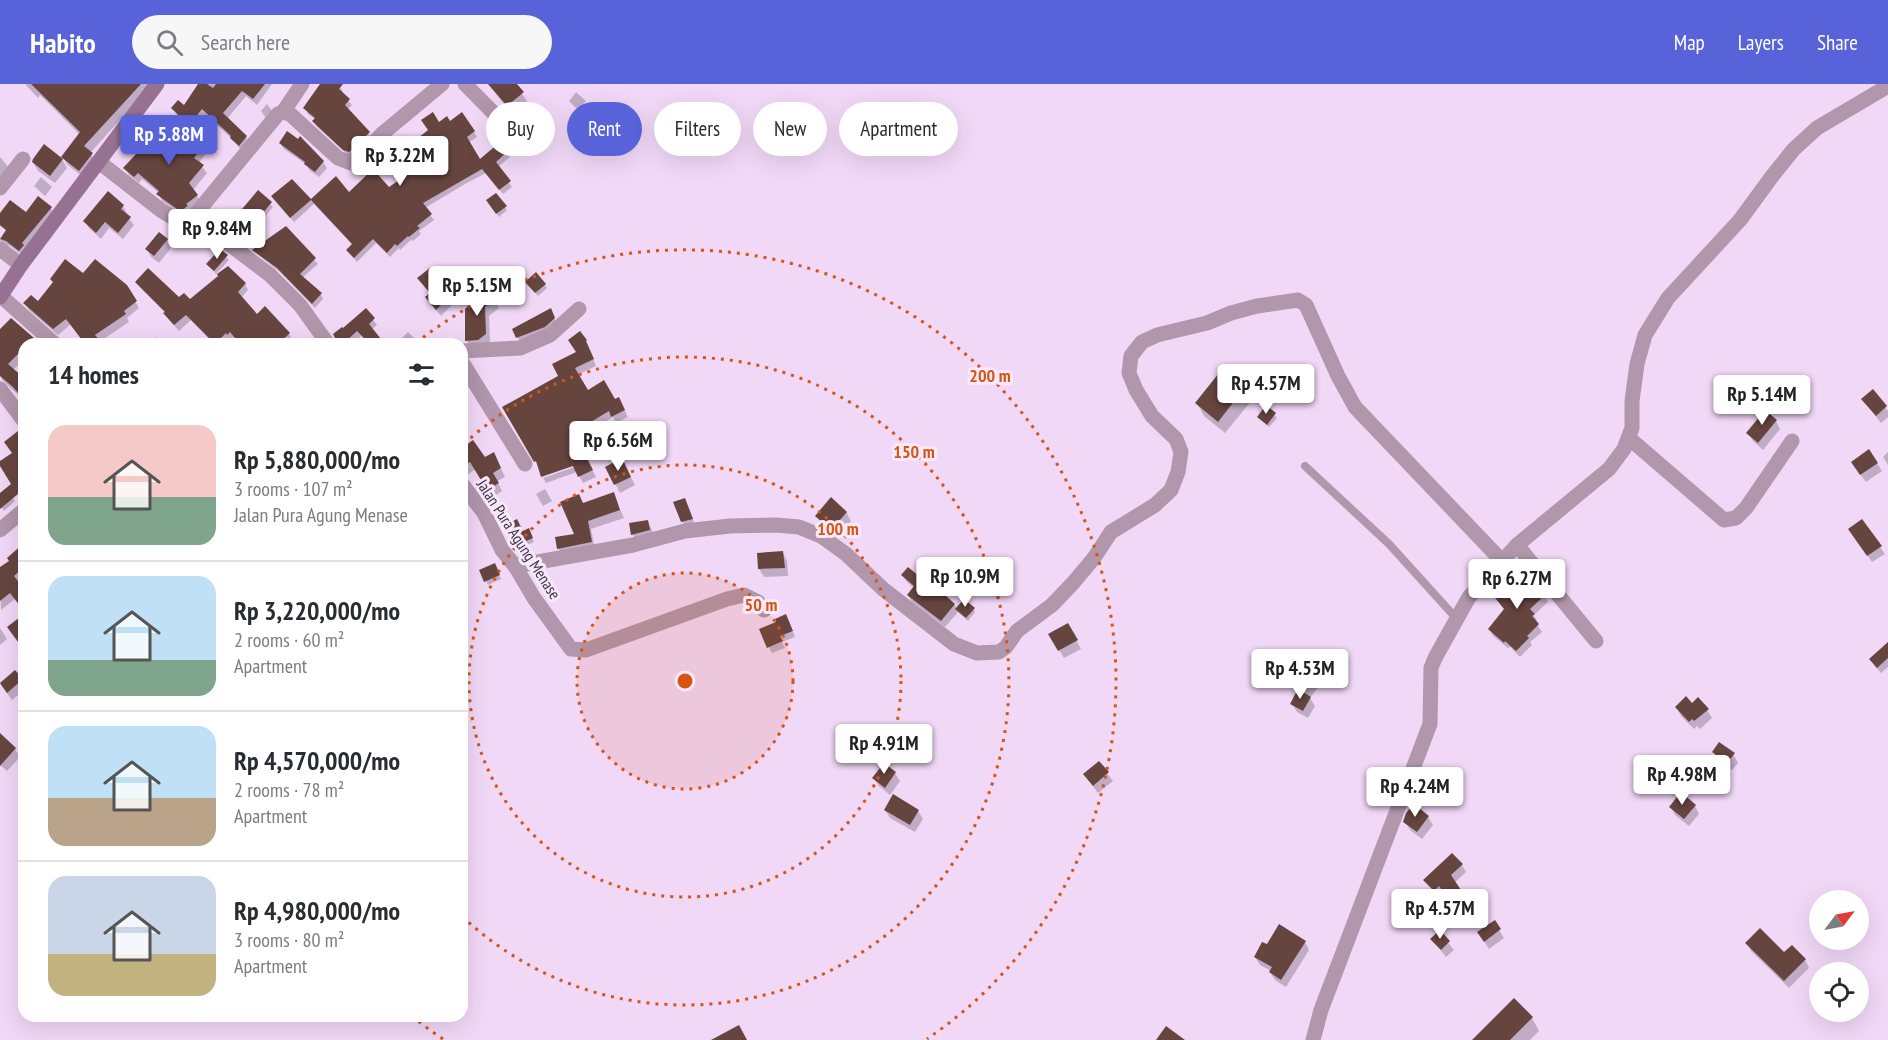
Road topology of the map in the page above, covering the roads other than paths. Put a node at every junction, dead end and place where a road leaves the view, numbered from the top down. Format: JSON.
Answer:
{"nodes":[{"id":1,"x":157,"y":84,"type":"edge"},
{"id":2,"x":302,"y":84,"type":"edge"},
{"id":3,"x":442,"y":84,"type":"edge"},
{"id":4,"x":465,"y":84,"type":"edge"},
{"id":5,"x":1888,"y":86,"type":"edge"},
{"id":6,"x":486,"y":105,"type":"edge"},
{"id":7,"x":283,"y":112,"type":"junction"},
{"id":8,"x":23,"y":159,"type":"dead end"},
{"id":9,"x":99,"y":162,"type":"junction"},
{"id":10,"x":0,"y":188,"type":"edge"},
{"id":11,"x":190,"y":221,"type":"junction"},
{"id":12,"x":0,"y":249,"type":"edge"},
{"id":13,"x":21,"y":265,"type":"junction"},
{"id":14,"x":0,"y":296,"type":"edge"},
{"id":15,"x":579,"y":309,"type":"dead end"},
{"id":16,"x":49,"y":338,"type":"edge"},
{"id":17,"x":324,"y":338,"type":"edge"},
{"id":18,"x":468,"y":351,"type":"edge"},
{"id":19,"x":468,"y":372,"type":"edge"},
{"id":20,"x":0,"y":389,"type":"edge"},
{"id":21,"x":18,"y":414,"type":"edge"},
{"id":22,"x":1630,"y":439,"type":"junction"},
{"id":23,"x":1792,"y":441,"type":"dead end"},
{"id":24,"x":525,"y":464,"type":"dead end"},
{"id":25,"x":1305,"y":466,"type":"dead end"},
{"id":26,"x":468,"y":495,"type":"edge"},
{"id":27,"x":18,"y":515,"type":"edge"},
{"id":28,"x":0,"y":530,"type":"edge"},
{"id":29,"x":1517,"y":545,"type":"junction"},
{"id":30,"x":1502,"y":561,"type":"junction"},
{"id":31,"x":515,"y":566,"type":"junction"},
{"id":32,"x":764,"y":610,"type":"dead end"},
{"id":33,"x":1456,"y":618,"type":"junction"},
{"id":34,"x":1596,"y":641,"type":"dead end"},
{"id":35,"x":1313,"y":1040,"type":"edge"}],
"edges":[{"from":1,"to":9,"type":"street"},
{"from":2,"to":7,"type":"street"},
{"from":3,"to":7,"type":"street"},
{"from":4,"to":6,"type":"street"},
{"from":5,"to":22,"type":"street"},
{"from":7,"to":11,"type":"street"},
{"from":8,"to":10,"type":"street"},
{"from":9,"to":11,"type":"street"},
{"from":9,"to":13,"type":"street"},
{"from":11,"to":17,"type":"street"},
{"from":12,"to":13,"type":"street"},
{"from":13,"to":14,"type":"street"},
{"from":14,"to":16,"type":"street"},
{"from":15,"to":18,"type":"street"},
{"from":19,"to":24,"type":"street"},
{"from":20,"to":21,"type":"street"},
{"from":22,"to":23,"type":"street"},
{"from":22,"to":29,"type":"street"},
{"from":25,"to":33,"type":"lane"},
{"from":26,"to":31,"type":"street","name":"Jalan Pura Agung Menase"},
{"from":27,"to":28,"type":"street"},
{"from":29,"to":30,"type":"street"},
{"from":29,"to":34,"type":"street"},
{"from":30,"to":31,"type":"street"},
{"from":30,"to":33,"type":"street"},
{"from":31,"to":32,"type":"street","name":"Jalan Pura Agung Menase"},
{"from":33,"to":35,"type":"street"}]}
